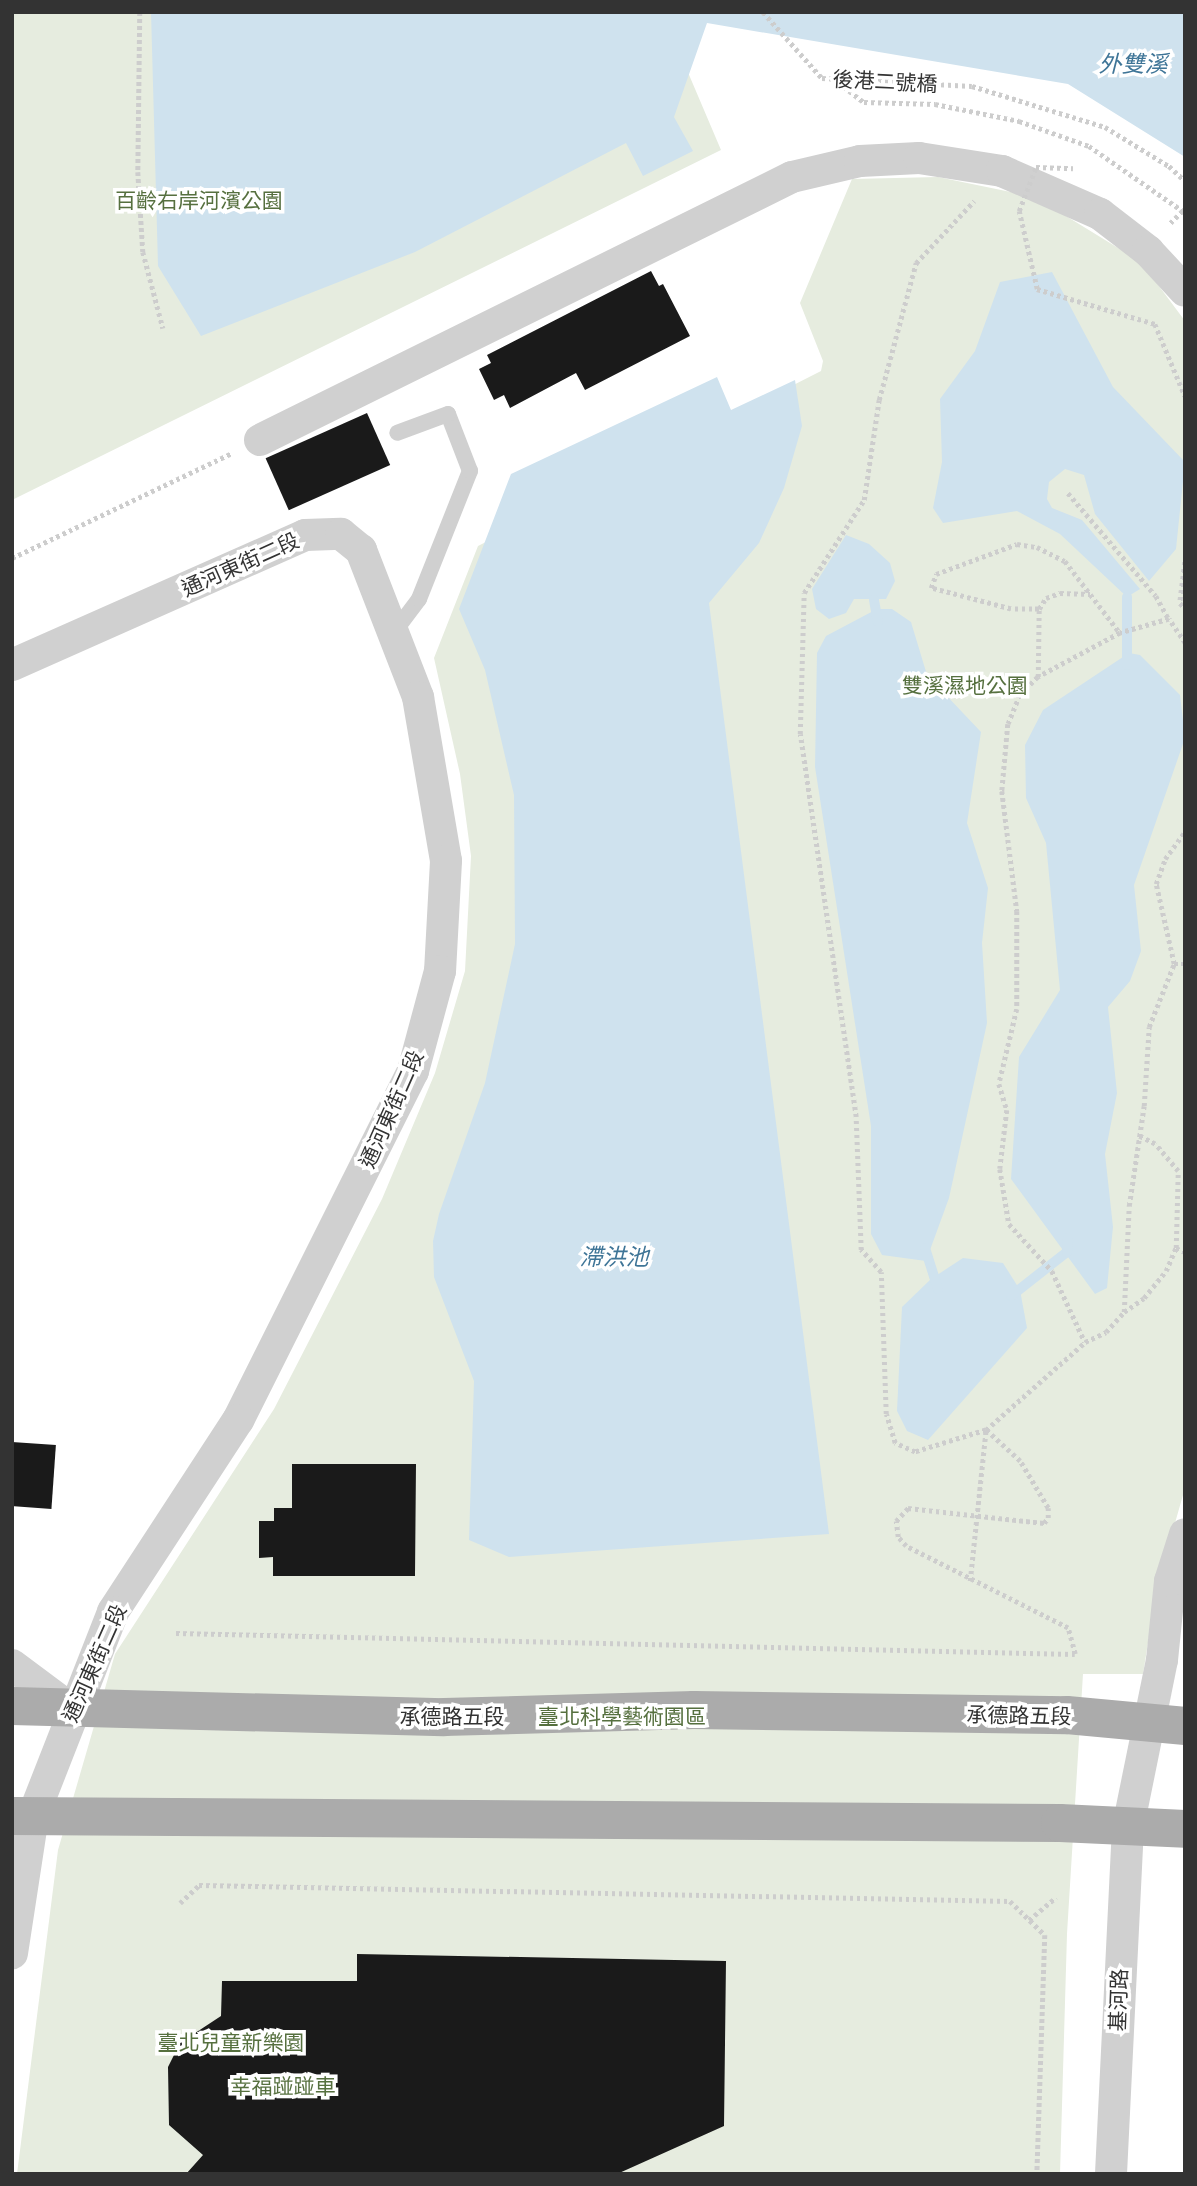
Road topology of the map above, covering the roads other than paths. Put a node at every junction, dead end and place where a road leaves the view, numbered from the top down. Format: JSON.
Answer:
{"nodes":[{"id":1,"x":1185,"y":291,"type":"edge"},
{"id":2,"x":397,"y":433,"type":"dead end"},
{"id":3,"x":260,"y":440,"type":"road end"},
{"id":4,"x":396,"y":631,"type":"junction"},
{"id":5,"x":12,"y":665,"type":"edge"},
{"id":6,"x":1185,"y":1534,"type":"edge"},
{"id":7,"x":12,"y":1665,"type":"edge"},
{"id":8,"x":12,"y":1706,"type":"edge"},
{"id":9,"x":71,"y":1709,"type":"junction"},
{"id":10,"x":1167,"y":1724,"type":"edge"},
{"id":11,"x":23,"y":1816,"type":"edge"},
{"id":12,"x":1128,"y":1827,"type":"junction"},
{"id":13,"x":1185,"y":1829,"type":"edge"},
{"id":14,"x":12,"y":1953,"type":"edge"},
{"id":15,"x":1111,"y":2174,"type":"edge"}],
"edges":[{"from":1,"to":3,"type":"street"},
{"from":2,"to":4,"type":"lane"},
{"from":4,"to":5,"type":"street","name":"通河東街二段"},
{"from":4,"to":9,"type":"street","name":"通河東街二段"},
{"from":6,"to":10,"type":"street","name":"基河路"},
{"from":7,"to":9,"type":"street"},
{"from":8,"to":9,"type":"main road","name":"承德路五段"},
{"from":9,"to":10,"type":"main road","name":"承德路五段"},
{"from":9,"to":11,"type":"street","name":"通河東街二段"},
{"from":10,"to":12,"type":"street","name":"基河路"},
{"from":11,"to":12,"type":"main road"},
{"from":11,"to":14,"type":"street","name":"通河東街二段"},
{"from":12,"to":13,"type":"main road"},
{"from":12,"to":15,"type":"street","name":"基河路"}]}
